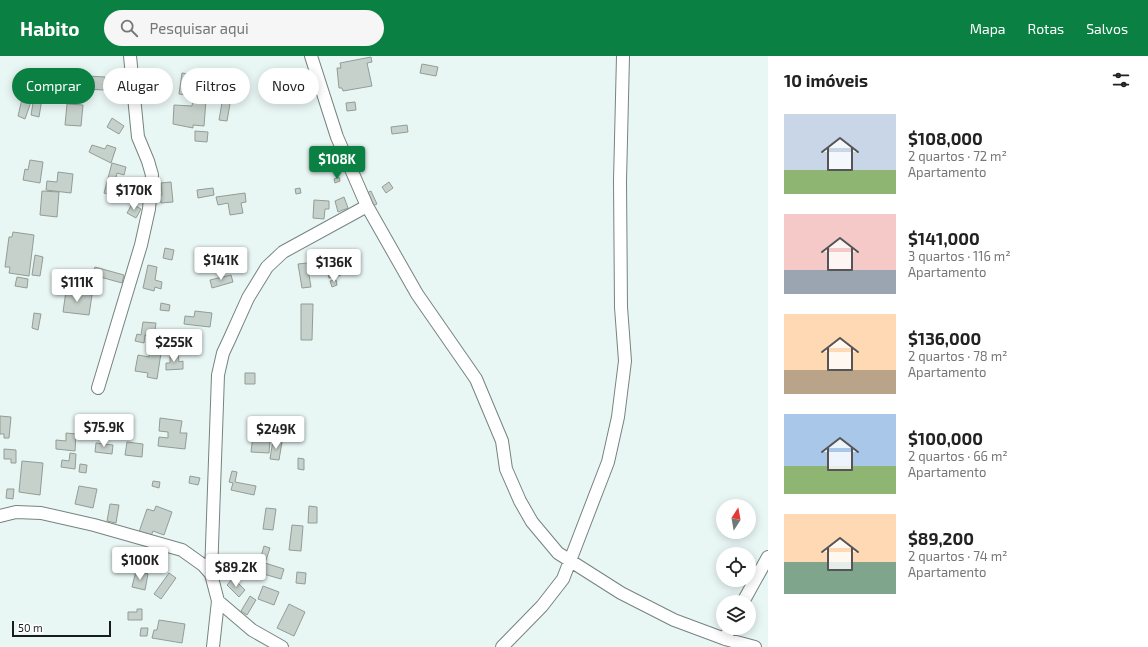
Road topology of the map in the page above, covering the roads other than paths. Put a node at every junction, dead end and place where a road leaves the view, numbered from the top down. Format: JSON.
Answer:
{"nodes":[{"id":1,"x":130,"y":56,"type":"edge"},
{"id":2,"x":311,"y":56,"type":"edge"},
{"id":3,"x":623,"y":56,"type":"edge"},
{"id":4,"x":367,"y":206,"type":"junction"},
{"id":5,"x":98,"y":388,"type":"dead end"},
{"id":6,"x":0,"y":516,"type":"edge"},
{"id":7,"x":768,"y":557,"type":"edge"},
{"id":8,"x":570,"y":561,"type":"junction"},
{"id":9,"x":211,"y":574,"type":"junction"},
{"id":10,"x":747,"y":595,"type":"edge"},
{"id":11,"x":218,"y":600,"type":"junction"},
{"id":12,"x":727,"y":635,"type":"edge"},
{"id":13,"x":725,"y":639,"type":"junction"},
{"id":14,"x":213,"y":647,"type":"edge"},
{"id":15,"x":282,"y":647,"type":"edge"},
{"id":16,"x":502,"y":647,"type":"edge"},
{"id":17,"x":755,"y":647,"type":"edge"}],
"edges":[{"from":1,"to":5,"type":"street"},
{"from":2,"to":4,"type":"street"},
{"from":3,"to":8,"type":"street"},
{"from":4,"to":8,"type":"street"},
{"from":4,"to":9,"type":"street"},
{"from":6,"to":9,"type":"street"},
{"from":7,"to":10,"type":"street"},
{"from":8,"to":13,"type":"street"},
{"from":8,"to":16,"type":"street"},
{"from":9,"to":11,"type":"street"},
{"from":11,"to":14,"type":"street"},
{"from":11,"to":15,"type":"street"},
{"from":12,"to":13,"type":"street"},
{"from":13,"to":17,"type":"street"}]}
